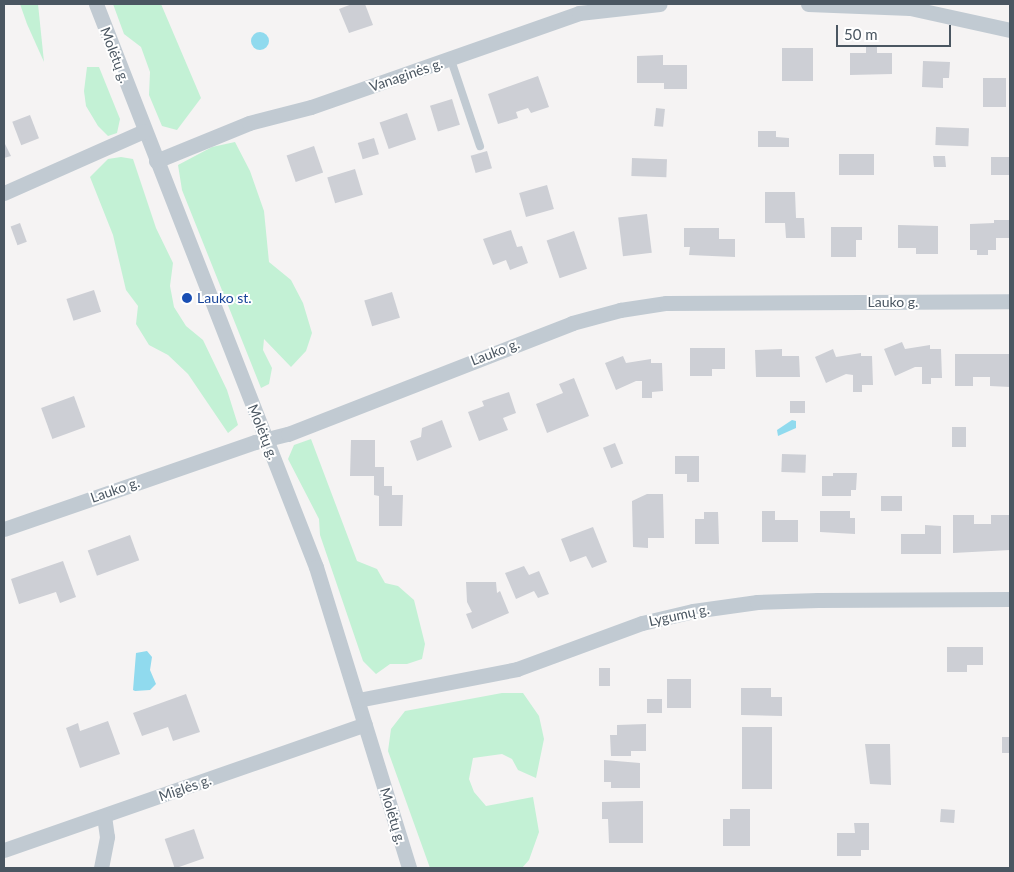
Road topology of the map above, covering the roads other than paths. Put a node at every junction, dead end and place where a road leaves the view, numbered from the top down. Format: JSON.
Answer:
{"nodes":[{"id":1,"x":96,"y":4,"type":"edge"},
{"id":2,"x":660,"y":4,"type":"edge"},
{"id":3,"x":808,"y":4,"type":"edge"},
{"id":4,"x":1010,"y":30,"type":"edge"},
{"id":5,"x":451,"y":60,"type":"junction"},
{"id":6,"x":144,"y":131,"type":"junction"},
{"id":7,"x":480,"y":146,"type":"dead end"},
{"id":8,"x":156,"y":161,"type":"junction"},
{"id":9,"x":4,"y":193,"type":"edge"},
{"id":10,"x":1010,"y":302,"type":"edge"},
{"id":11,"x":266,"y":440,"type":"junction"},
{"id":12,"x":4,"y":529,"type":"edge"},
{"id":13,"x":1010,"y":600,"type":"edge"},
{"id":14,"x":358,"y":700,"type":"junction"},
{"id":15,"x":365,"y":724,"type":"junction"},
{"id":16,"x":104,"y":816,"type":"junction"},
{"id":17,"x":4,"y":850,"type":"edge"},
{"id":18,"x":101,"y":868,"type":"edge"},
{"id":19,"x":408,"y":868,"type":"edge"}],
"edges":[{"from":1,"to":6,"type":"street","name":"Molėtų g."},
{"from":2,"to":5,"type":"street","name":"Vanaginės g."},
{"from":3,"to":4,"type":"street"},
{"from":5,"to":7,"type":"lane"},
{"from":5,"to":8,"type":"street","name":"Vanaginės g."},
{"from":6,"to":8,"type":"street","name":"Molėtų g."},
{"from":6,"to":9,"type":"street"},
{"from":8,"to":11,"type":"street","name":"Molėtų g."},
{"from":10,"to":11,"type":"street","name":"Lauko g."},
{"from":11,"to":12,"type":"street","name":"Lauko g."},
{"from":11,"to":14,"type":"street","name":"Molėtų g."},
{"from":13,"to":14,"type":"street","name":"Lygumų g."},
{"from":14,"to":15,"type":"street","name":"Molėtų g."},
{"from":15,"to":16,"type":"street","name":"Miglės g."},
{"from":15,"to":19,"type":"street","name":"Molėtų g."},
{"from":16,"to":17,"type":"street","name":"Miglės g."},
{"from":16,"to":18,"type":"street"}]}
